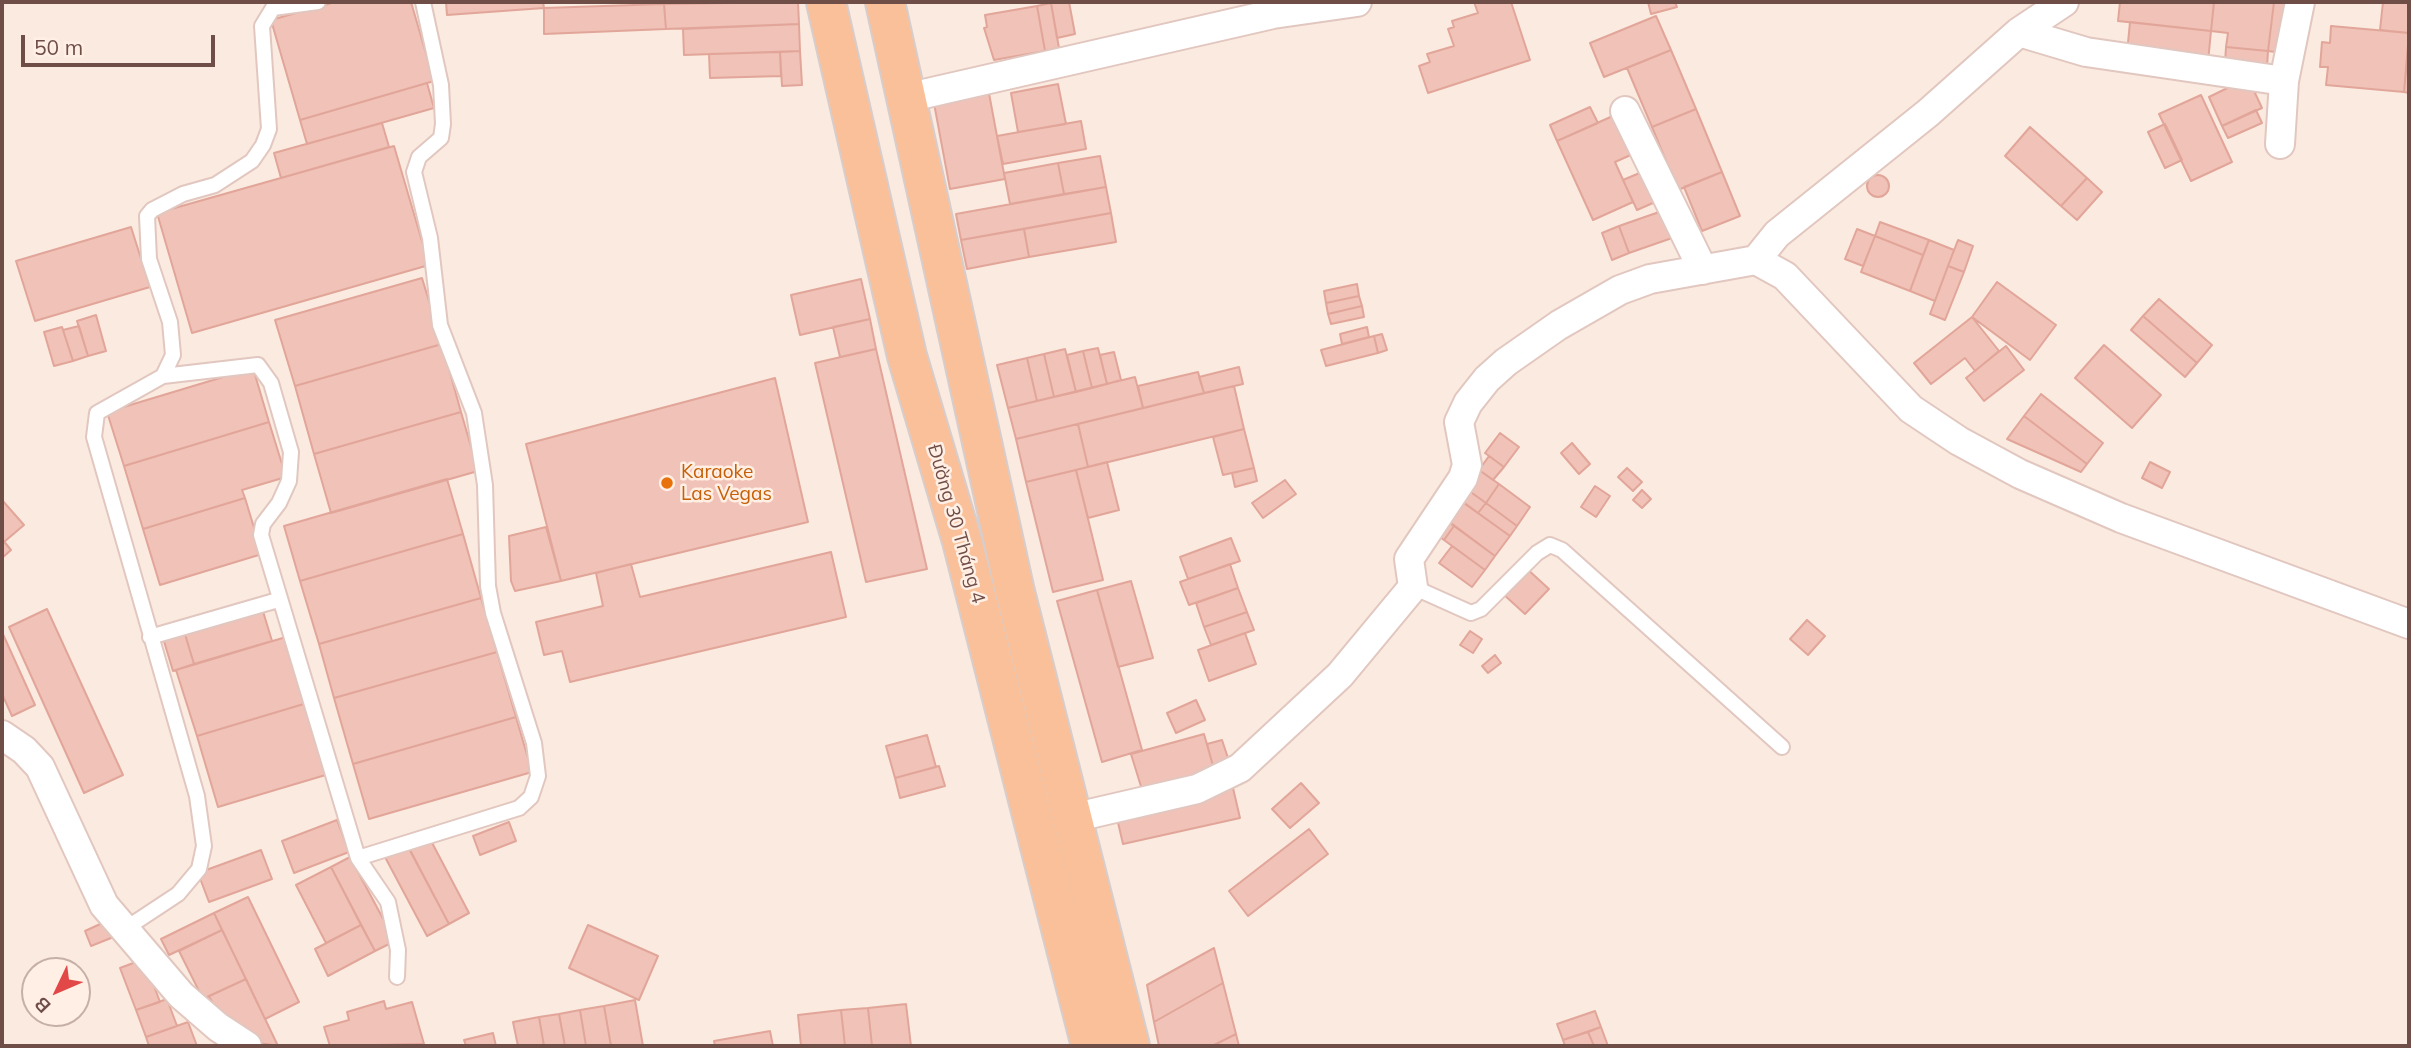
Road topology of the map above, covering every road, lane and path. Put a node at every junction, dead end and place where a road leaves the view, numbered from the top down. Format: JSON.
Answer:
{"nodes":[{"id":1,"x":318,"y":2,"type":"edge"},
{"id":2,"x":423,"y":2,"type":"edge"},
{"id":3,"x":826,"y":2,"type":"edge"},
{"id":4,"x":885,"y":2,"type":"edge"},
{"id":5,"x":1357,"y":2,"type":"edge"},
{"id":6,"x":2064,"y":2,"type":"edge"},
{"id":7,"x":2300,"y":2,"type":"edge"},
{"id":8,"x":2019,"y":32,"type":"junction"},
{"id":9,"x":2284,"y":81,"type":"junction"},
{"id":10,"x":906,"y":98,"type":"junction"},
{"id":11,"x":1625,"y":111,"type":"dead end"},
{"id":12,"x":2280,"y":144,"type":"dead end"},
{"id":13,"x":1756,"y":260,"type":"junction"},
{"id":14,"x":1703,"y":270,"type":"junction"},
{"id":15,"x":964,"y":350,"type":"junction"},
{"id":16,"x":907,"y":356,"type":"junction"},
{"id":17,"x":163,"y":376,"type":"junction"},
{"id":18,"x":1413,"y":587,"type":"junction"},
{"id":19,"x":278,"y":600,"type":"junction"},
{"id":20,"x":2409,"y":624,"type":"edge"},
{"id":21,"x":150,"y":637,"type":"junction"},
{"id":22,"x":2,"y":735,"type":"edge"},
{"id":23,"x":1782,"y":747,"type":"dead end"},
{"id":24,"x":1072,"y":818,"type":"junction"},
{"id":25,"x":358,"y":858,"type":"junction"},
{"id":26,"x":125,"y":929,"type":"junction"},
{"id":27,"x":397,"y":977,"type":"dead end"},
{"id":28,"x":247,"y":1046,"type":"edge"},
{"id":29,"x":1091,"y":1046,"type":"edge"},
{"id":30,"x":1130,"y":1046,"type":"edge"}],
"edges":[{"from":1,"to":17,"type":"lane"},
{"from":2,"to":25,"type":"lane"},
{"from":3,"to":16,"type":"main road","name":"Đường 30 Tháng 4"},
{"from":4,"to":10,"type":"main road","name":"Đường 30 Tháng 4"},
{"from":5,"to":10,"type":"street"},
{"from":6,"to":8,"type":"street"},
{"from":7,"to":9,"type":"street"},
{"from":8,"to":9,"type":"street"},
{"from":8,"to":13,"type":"street"},
{"from":9,"to":12,"type":"street"},
{"from":10,"to":15,"type":"main road","name":"Đường 30 Tháng 4"},
{"from":11,"to":14,"type":"street"},
{"from":13,"to":14,"type":"street"},
{"from":13,"to":20,"type":"street"},
{"from":14,"to":18,"type":"street"},
{"from":15,"to":16,"type":"main road"},
{"from":15,"to":24,"type":"main road","name":"Đường 30 Tháng 4"},
{"from":16,"to":29,"type":"main road","name":"Đường 30 Tháng 4"},
{"from":17,"to":19,"type":"lane"},
{"from":17,"to":21,"type":"lane"},
{"from":18,"to":23,"type":"lane"},
{"from":18,"to":24,"type":"street"},
{"from":19,"to":21,"type":"lane"},
{"from":19,"to":25,"type":"lane"},
{"from":21,"to":26,"type":"lane"},
{"from":22,"to":26,"type":"street"},
{"from":24,"to":30,"type":"main road","name":"Đường 30 Tháng 4"},
{"from":25,"to":27,"type":"lane"},
{"from":26,"to":28,"type":"street"}]}
